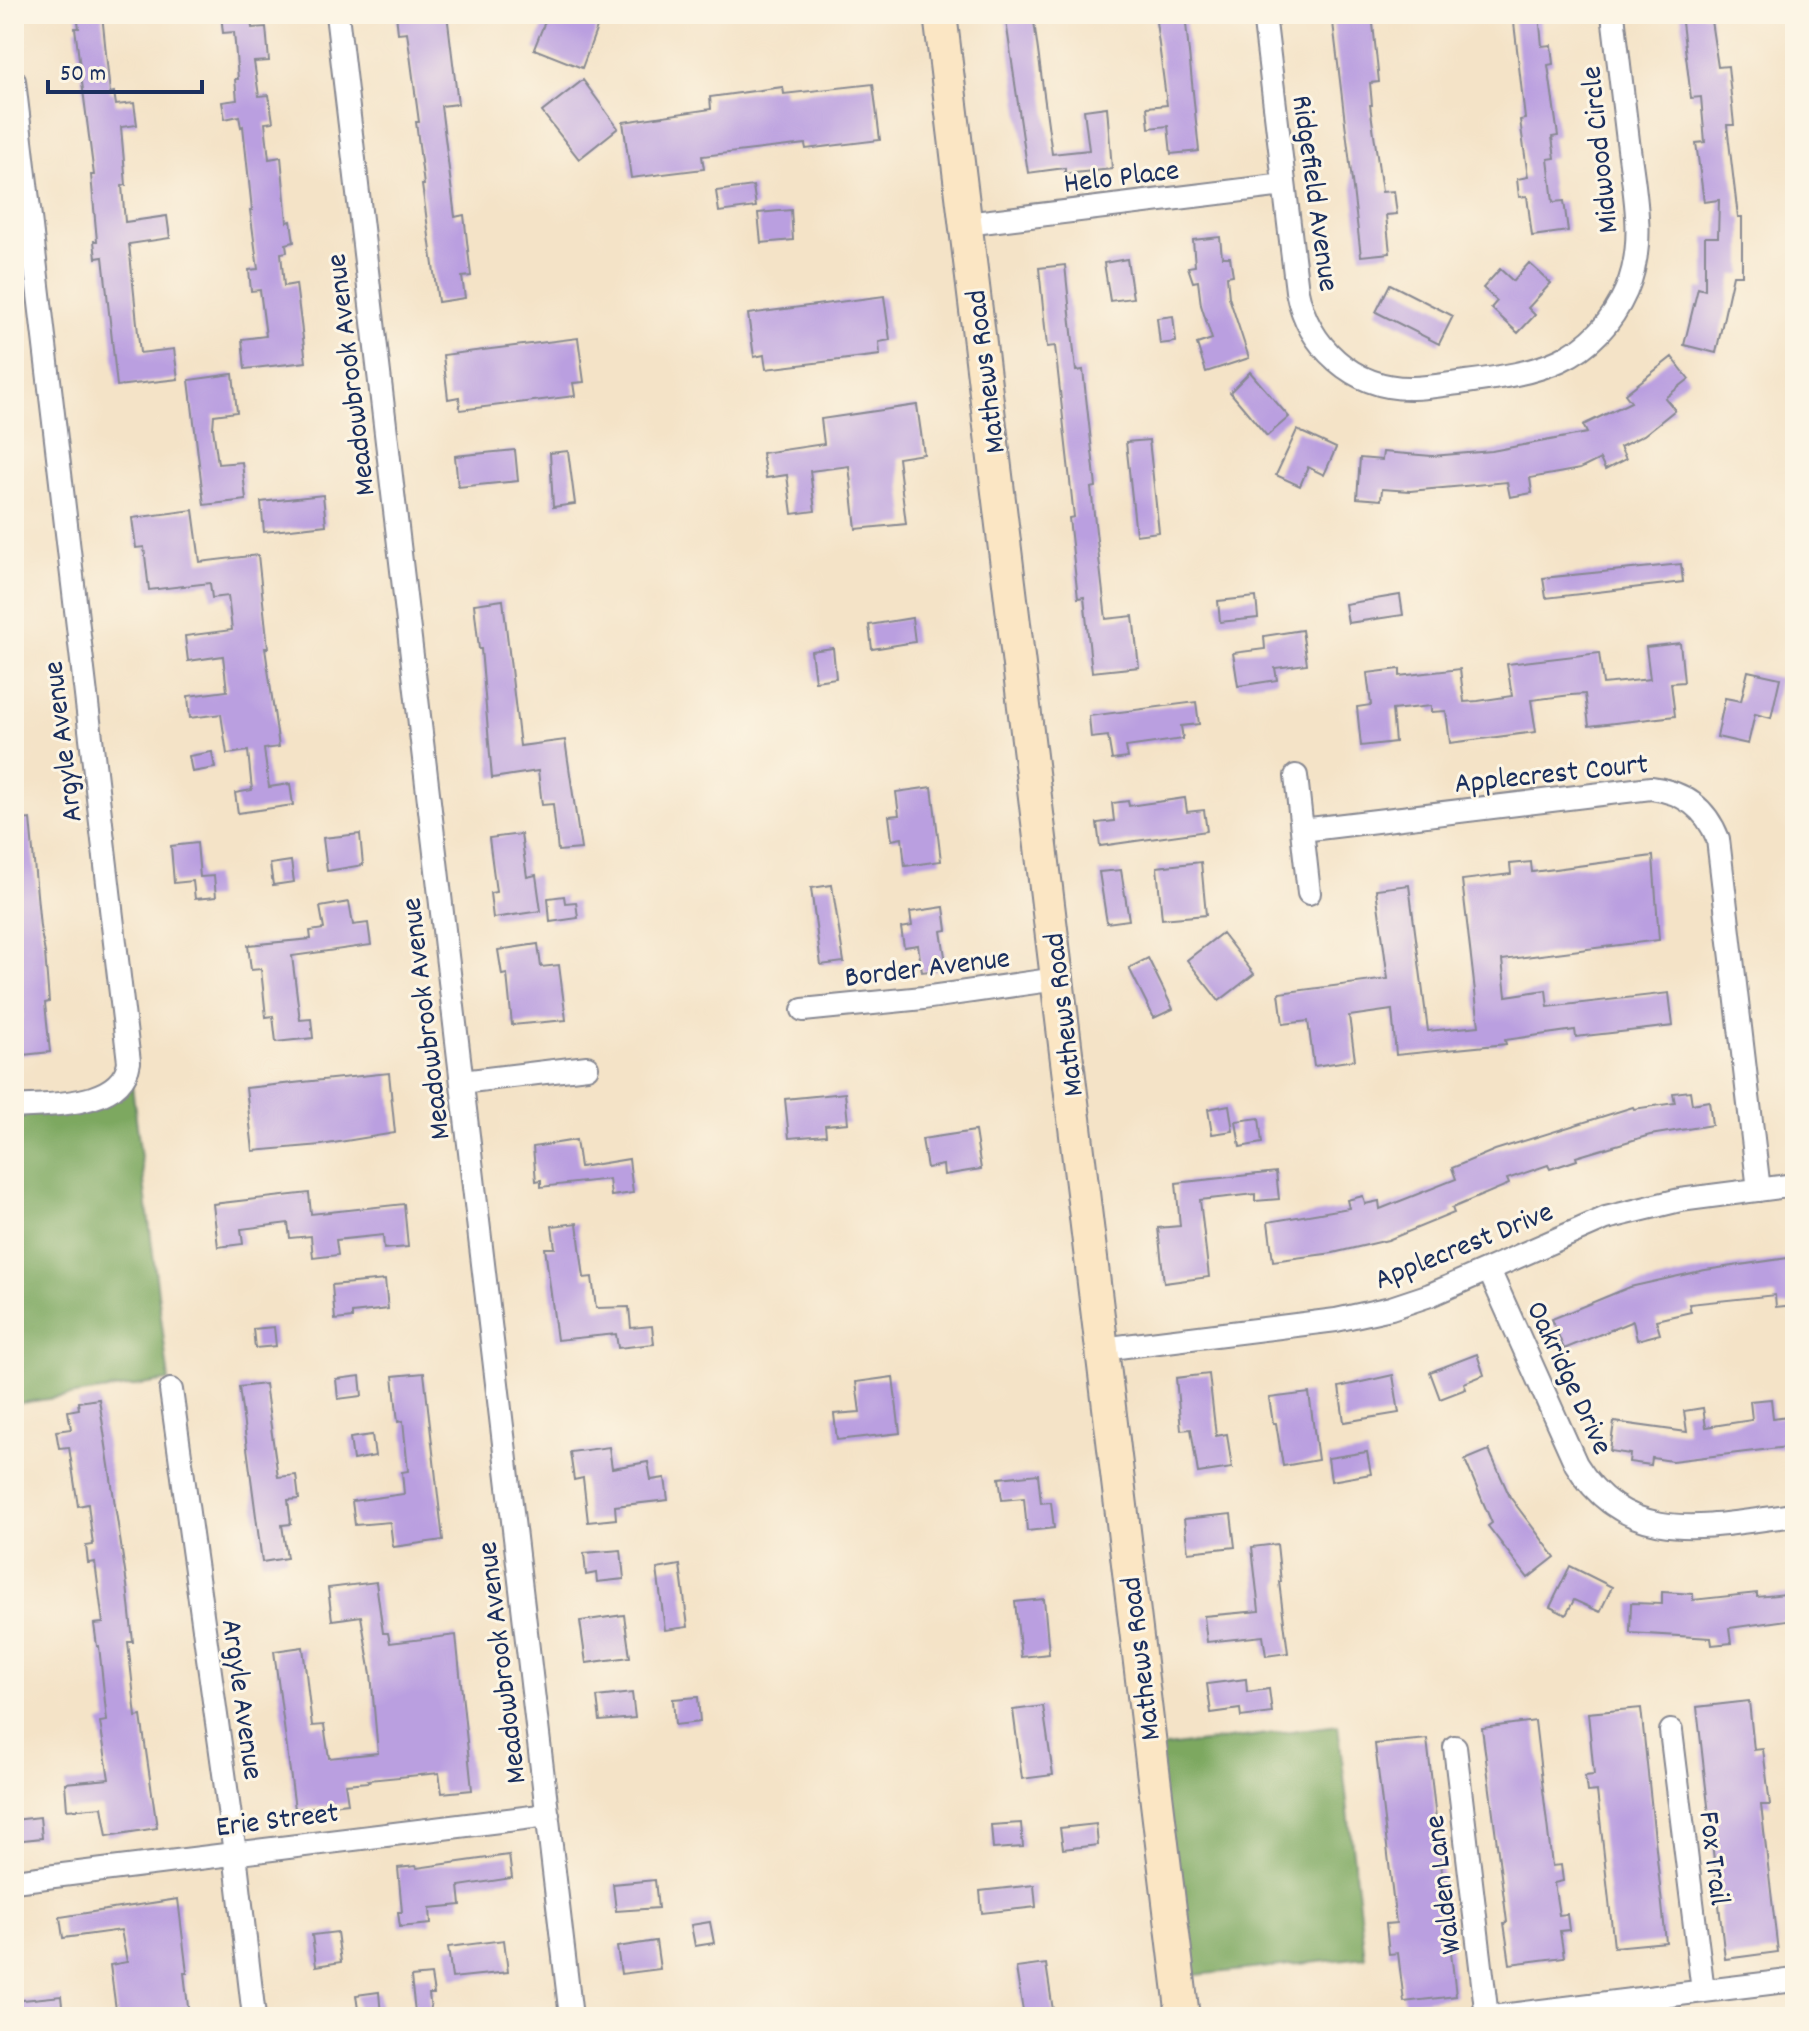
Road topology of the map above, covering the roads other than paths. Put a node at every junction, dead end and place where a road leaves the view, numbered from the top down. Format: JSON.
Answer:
{"nodes":[{"id":1,"x":337,"y":14,"type":"edge"},
{"id":2,"x":940,"y":14,"type":"edge"},
{"id":3,"x":1264,"y":14,"type":"edge"},
{"id":4,"x":1613,"y":14,"type":"edge"},
{"id":5,"x":14,"y":81,"type":"edge"},
{"id":6,"x":1284,"y":185,"type":"junction"},
{"id":7,"x":966,"y":224,"type":"junction"},
{"id":8,"x":1386,"y":386,"type":"joint"},
{"id":9,"x":1296,"y":776,"type":"dead end"},
{"id":10,"x":1302,"y":830,"type":"junction"},
{"id":11,"x":1309,"y":893,"type":"dead end"},
{"id":12,"x":1057,"y":979,"type":"junction"},
{"id":13,"x":803,"y":1010,"type":"dead end"},
{"id":14,"x":587,"y":1067,"type":"dead end"},
{"id":15,"x":462,"y":1082,"type":"junction"},
{"id":16,"x":14,"y":1107,"type":"edge"},
{"id":17,"x":1795,"y":1185,"type":"edge"},
{"id":18,"x":1759,"y":1190,"type":"junction"},
{"id":19,"x":1489,"y":1270,"type":"junction"},
{"id":20,"x":1102,"y":1349,"type":"junction"},
{"id":21,"x":171,"y":1390,"type":"dead end"},
{"id":22,"x":1795,"y":1515,"type":"edge"},
{"id":23,"x":1671,"y":1731,"type":"dead end"},
{"id":24,"x":1455,"y":1747,"type":"dead end"},
{"id":25,"x":548,"y":1815,"type":"junction"},
{"id":26,"x":235,"y":1853,"type":"junction"},
{"id":27,"x":14,"y":1881,"type":"edge"},
{"id":28,"x":1795,"y":1980,"type":"edge"},
{"id":29,"x":1703,"y":1991,"type":"junction"},
{"id":30,"x":254,"y":2017,"type":"edge"},
{"id":31,"x":571,"y":2017,"type":"edge"},
{"id":32,"x":1183,"y":2017,"type":"edge"},
{"id":33,"x":1489,"y":2017,"type":"edge"}],
"edges":[{"from":1,"to":15,"type":"street","name":"Meadowbrook Avenue"},
{"from":2,"to":7,"type":"street","name":"Mathews Road"},
{"from":3,"to":6,"type":"street","name":"Ridgefield Avenue"},
{"from":4,"to":8,"type":"street","name":"Midwood Circle"},
{"from":5,"to":16,"type":"street","name":"Argyle Avenue"},
{"from":6,"to":7,"type":"street","name":"Helo Place"},
{"from":6,"to":8,"type":"street","name":"Ridgefield Avenue"},
{"from":7,"to":12,"type":"street","name":"Mathews Road"},
{"from":9,"to":10,"type":"street"},
{"from":10,"to":11,"type":"street"},
{"from":10,"to":18,"type":"street","name":"Applecrest Court"},
{"from":12,"to":13,"type":"street","name":"Border Avenue"},
{"from":12,"to":20,"type":"street","name":"Mathews Road"},
{"from":14,"to":15,"type":"street"},
{"from":15,"to":25,"type":"street","name":"Meadowbrook Avenue"},
{"from":17,"to":18,"type":"street","name":"Applecrest Drive"},
{"from":18,"to":19,"type":"street","name":"Applecrest Drive"},
{"from":19,"to":20,"type":"street","name":"Applecrest Drive"},
{"from":19,"to":22,"type":"street","name":"Oakridge Drive"},
{"from":20,"to":32,"type":"street","name":"Mathews Road"},
{"from":21,"to":26,"type":"street","name":"Argyle Avenue"},
{"from":23,"to":29,"type":"street","name":"Fox Trail"},
{"from":24,"to":33,"type":"street","name":"Walden Lane"},
{"from":25,"to":26,"type":"street","name":"Erie Street"},
{"from":25,"to":31,"type":"street","name":"Meadowbrook Avenue"},
{"from":26,"to":27,"type":"street","name":"Erie Street"},
{"from":26,"to":30,"type":"street","name":"Argyle Avenue"},
{"from":28,"to":29,"type":"street"},
{"from":29,"to":33,"type":"street"}]}
